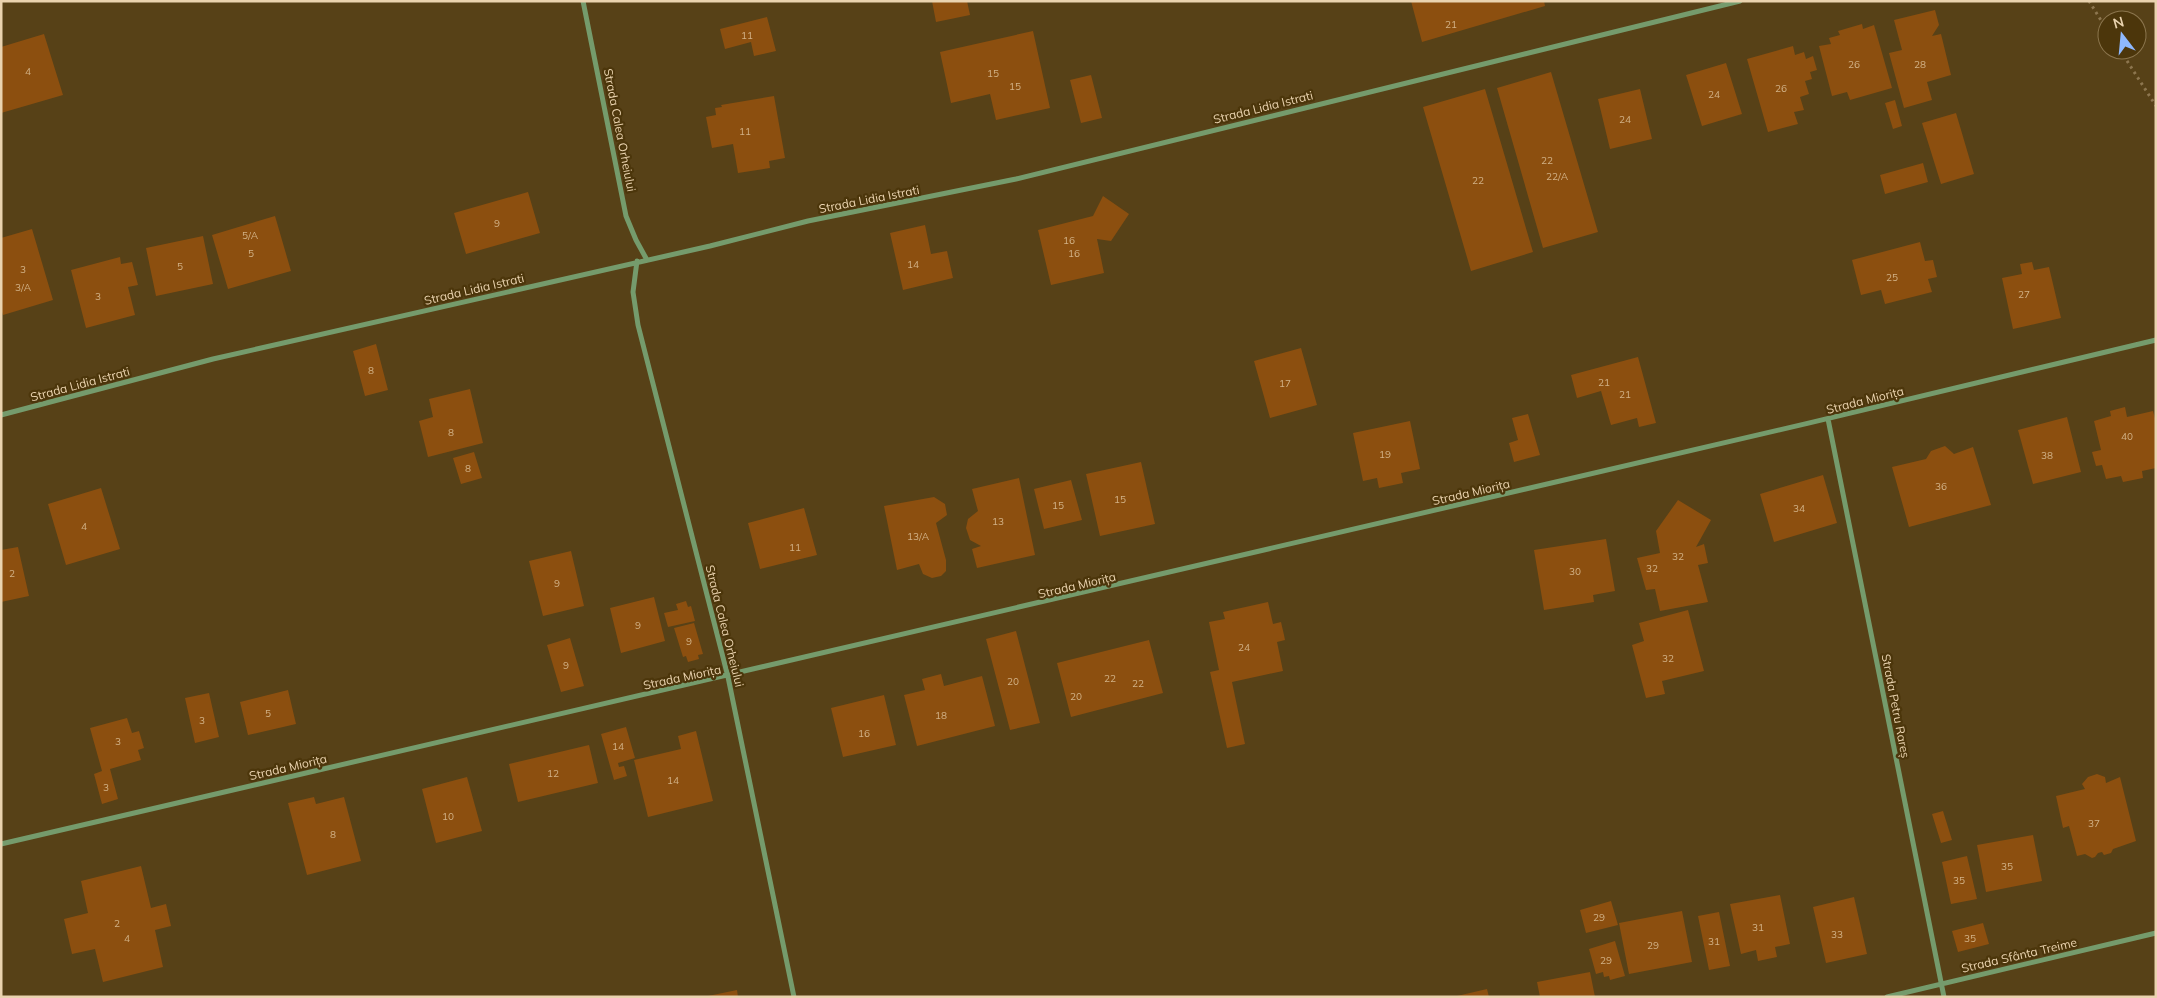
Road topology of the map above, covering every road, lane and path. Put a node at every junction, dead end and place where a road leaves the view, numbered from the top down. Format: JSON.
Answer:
{"nodes":[{"id":1,"x":583,"y":1,"type":"edge"},
{"id":2,"x":1740,"y":1,"type":"edge"},
{"id":3,"x":2089,"y":1,"type":"edge"},
{"id":4,"x":2097,"y":14,"type":"edge"},
{"id":5,"x":2126,"y":60,"type":"edge"},
{"id":6,"x":2156,"y":106,"type":"edge"},
{"id":7,"x":647,"y":260,"type":"junction"},
{"id":8,"x":637,"y":261,"type":"junction"},
{"id":9,"x":2156,"y":340,"type":"edge"},
{"id":10,"x":1,"y":415,"type":"edge"},
{"id":11,"x":1828,"y":419,"type":"junction"},
{"id":12,"x":728,"y":677,"type":"junction"},
{"id":13,"x":1,"y":844,"type":"edge"},
{"id":14,"x":2156,"y":933,"type":"edge"},
{"id":15,"x":1941,"y":984,"type":"junction"},
{"id":16,"x":794,"y":997,"type":"edge"},
{"id":17,"x":1887,"y":997,"type":"edge"},
{"id":18,"x":1944,"y":997,"type":"edge"}],
"edges":[{"from":1,"to":7,"type":"street","name":"Strada Calea Orheiului"},
{"from":2,"to":7,"type":"street","name":"Strada Lidia Istrati"},
{"from":3,"to":4,"type":"path"},
{"from":5,"to":6,"type":"path"},
{"from":7,"to":8,"type":"street","name":"Strada Lidia Istrati"},
{"from":8,"to":10,"type":"street","name":"Strada Lidia Istrati"},
{"from":8,"to":12,"type":"street","name":"Strada Calea Orheiului"},
{"from":9,"to":11,"type":"street","name":"Strada Miorița"},
{"from":11,"to":12,"type":"street","name":"Strada Miorița"},
{"from":11,"to":15,"type":"street","name":"Strada Petru Rareș"},
{"from":12,"to":13,"type":"street","name":"Strada Miorița"},
{"from":12,"to":16,"type":"street","name":"Strada Calea Orheiului"},
{"from":14,"to":15,"type":"street","name":"Strada Sfânta Treime"},
{"from":15,"to":17,"type":"street","name":"Strada Sfânta Treime"},
{"from":15,"to":18,"type":"street","name":"Strada Petru Rareș"}]}
